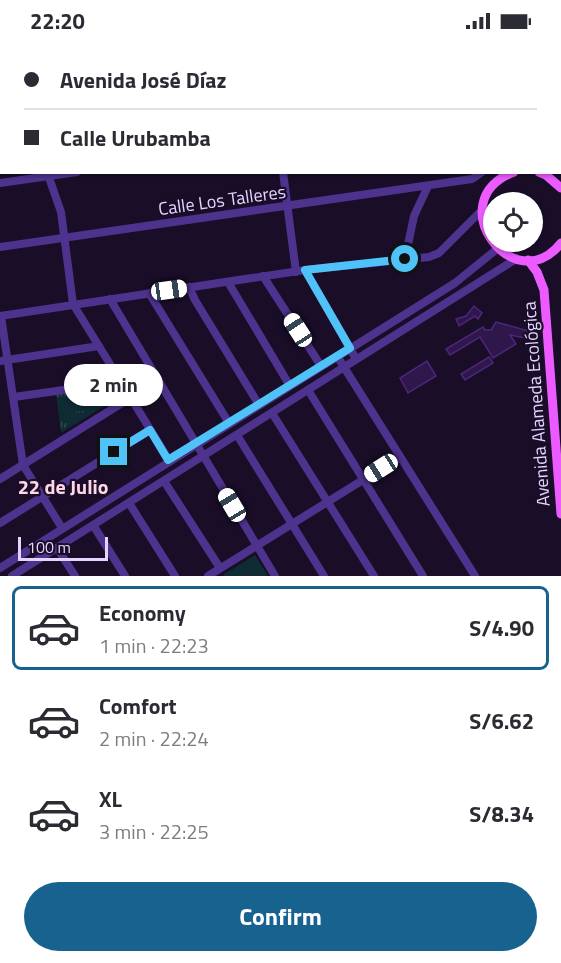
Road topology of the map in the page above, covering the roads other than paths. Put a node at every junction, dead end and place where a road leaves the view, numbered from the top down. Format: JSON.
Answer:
{"nodes":[{"id":1,"x":283,"y":174,"type":"edge"},
{"id":2,"x":479,"y":174,"type":"edge"},
{"id":3,"x":511,"y":174,"type":"edge"},
{"id":4,"x":542,"y":174,"type":"edge"},
{"id":5,"x":48,"y":175,"type":"edge"},
{"id":6,"x":0,"y":183,"type":"edge"},
{"id":7,"x":560,"y":185,"type":"edge"},
{"id":8,"x":428,"y":186,"type":"junction"},
{"id":9,"x":288,"y":206,"type":"junction"},
{"id":10,"x":482,"y":210,"type":"junction"},
{"id":11,"x":483,"y":225,"type":"edge"},
{"id":12,"x":65,"y":237,"type":"junction"},
{"id":13,"x":561,"y":243,"type":"edge"},
{"id":14,"x":0,"y":247,"type":"edge"},
{"id":15,"x":493,"y":252,"type":"edge"},
{"id":16,"x":503,"y":252,"type":"edge"},
{"id":17,"x":405,"y":259,"type":"junction"},
{"id":18,"x":516,"y":259,"type":"junction"},
{"id":19,"x":528,"y":260,"type":"junction"},
{"id":20,"x":305,"y":270,"type":"junction"},
{"id":21,"x":296,"y":272,"type":"junction"},
{"id":22,"x":263,"y":276,"type":"junction"},
{"id":23,"x":228,"y":282,"type":"junction"},
{"id":24,"x":455,"y":283,"type":"junction"},
{"id":25,"x":189,"y":287,"type":"junction"},
{"id":26,"x":462,"y":292,"type":"junction"},
{"id":27,"x":149,"y":293,"type":"junction"},
{"id":28,"x":110,"y":299,"type":"junction"},
{"id":29,"x":73,"y":304,"type":"junction"},
{"id":30,"x":1,"y":316,"type":"edge"},
{"id":31,"x":99,"y":346,"type":"junction"},
{"id":32,"x":350,"y":348,"type":"junction"},
{"id":33,"x":337,"y":356,"type":"junction"},
{"id":34,"x":356,"y":359,"type":"junction"},
{"id":35,"x":4,"y":361,"type":"edge"},
{"id":36,"x":321,"y":366,"type":"junction"},
{"id":37,"x":344,"y":367,"type":"junction"},
{"id":38,"x":120,"y":382,"type":"junction"},
{"id":39,"x":290,"y":386,"type":"junction"},
{"id":40,"x":308,"y":390,"type":"junction"},
{"id":41,"x":14,"y":397,"type":"junction"},
{"id":42,"x":130,"y":398,"type":"junction"},
{"id":43,"x":259,"y":405,"type":"junction"},
{"id":44,"x":272,"y":413,"type":"junction"},
{"id":45,"x":229,"y":423,"type":"junction"},
{"id":46,"x":150,"y":430,"type":"junction"},
{"id":47,"x":237,"y":435,"type":"junction"},
{"id":48,"x":198,"y":443,"type":"junction"},
{"id":49,"x":204,"y":456,"type":"junction"},
{"id":50,"x":400,"y":457,"type":"junction"},
{"id":51,"x":168,"y":460,"type":"junction"},
{"id":52,"x":23,"y":465,"type":"junction"},
{"id":53,"x":0,"y":479,"type":"edge"},
{"id":54,"x":363,"y":479,"type":"junction"},
{"id":55,"x":164,"y":481,"type":"junction"},
{"id":56,"x":43,"y":497,"type":"junction"},
{"id":57,"x":327,"y":501,"type":"junction"},
{"id":58,"x":129,"y":503,"type":"junction"},
{"id":59,"x":561,"y":514,"type":"edge"},
{"id":60,"x":0,"y":523,"type":"edge"},
{"id":61,"x":291,"y":524,"type":"junction"},
{"id":62,"x":93,"y":525,"type":"junction"},
{"id":63,"x":62,"y":528,"type":"junction"},
{"id":64,"x":256,"y":546,"type":"junction"},
{"id":65,"x":57,"y":548,"type":"junction"},
{"id":66,"x":0,"y":568,"type":"edge"},
{"id":67,"x":220,"y":568,"type":"junction"},
{"id":68,"x":22,"y":573,"type":"edge"},
{"id":69,"x":472,"y":575,"type":"edge"},
{"id":70,"x":12,"y":576,"type":"edge"},
{"id":71,"x":75,"y":576,"type":"edge"},
{"id":72,"x":125,"y":576,"type":"edge"},
{"id":73,"x":175,"y":576,"type":"edge"},
{"id":74,"x":208,"y":576,"type":"edge"},
{"id":75,"x":275,"y":576,"type":"edge"},
{"id":76,"x":324,"y":576,"type":"edge"},
{"id":77,"x":374,"y":576,"type":"edge"},
{"id":78,"x":423,"y":576,"type":"edge"}],
"edges":[{"from":1,"to":9,"type":"street"},
{"from":2,"to":8,"type":"street","name":"Calle Los Talleres"},
{"from":3,"to":10,"type":"main road"},
{"from":4,"to":7,"type":"main road"},
{"from":5,"to":6,"type":"street"},
{"from":5,"to":12,"type":"street"},
{"from":8,"to":9,"type":"street","name":"Calle Los Talleres"},
{"from":8,"to":17,"type":"street"},
{"from":9,"to":12,"type":"street","name":"Calle Los Talleres"},
{"from":9,"to":21,"type":"street"},
{"from":10,"to":11,"type":"main road"},
{"from":10,"to":17,"type":"street"},
{"from":12,"to":14,"type":"street","name":"Calle Los Talleres"},
{"from":12,"to":29,"type":"street"},
{"from":13,"to":19,"type":"main road"},
{"from":15,"to":24,"type":"street"},
{"from":16,"to":18,"type":"main road"},
{"from":17,"to":20,"type":"street"},
{"from":18,"to":19,"type":"main road"},
{"from":18,"to":26,"type":"street"},
{"from":19,"to":59,"type":"main road","name":"Avenida Alameda Ecológica"},
{"from":20,"to":21,"type":"street"},
{"from":20,"to":32,"type":"street"},
{"from":21,"to":22,"type":"street"},
{"from":22,"to":23,"type":"street"},
{"from":22,"to":36,"type":"street"},
{"from":23,"to":25,"type":"street"},
{"from":23,"to":39,"type":"street"},
{"from":24,"to":26,"type":"street"},
{"from":24,"to":32,"type":"street"},
{"from":25,"to":27,"type":"street"},
{"from":25,"to":43,"type":"street"},
{"from":26,"to":34,"type":"street"},
{"from":27,"to":28,"type":"street"},
{"from":27,"to":45,"type":"street"},
{"from":28,"to":29,"type":"street"},
{"from":28,"to":48,"type":"street"},
{"from":29,"to":30,"type":"street"},
{"from":29,"to":31,"type":"street"},
{"from":30,"to":35,"type":"street"},
{"from":31,"to":35,"type":"street"},
{"from":31,"to":38,"type":"street"},
{"from":32,"to":33,"type":"street"},
{"from":32,"to":34,"type":"street"},
{"from":33,"to":36,"type":"street"},
{"from":33,"to":37,"type":"street"},
{"from":34,"to":37,"type":"street"},
{"from":35,"to":41,"type":"street"},
{"from":36,"to":39,"type":"street"},
{"from":37,"to":40,"type":"street"},
{"from":37,"to":50,"type":"street"},
{"from":38,"to":41,"type":"street"},
{"from":38,"to":42,"type":"street"},
{"from":39,"to":43,"type":"street"},
{"from":40,"to":44,"type":"street"},
{"from":40,"to":54,"type":"street"},
{"from":41,"to":52,"type":"street"},
{"from":42,"to":46,"type":"street"},
{"from":42,"to":52,"type":"street"},
{"from":43,"to":45,"type":"street"},
{"from":44,"to":47,"type":"street"},
{"from":44,"to":57,"type":"street"},
{"from":45,"to":48,"type":"street"},
{"from":46,"to":51,"type":"street"},
{"from":46,"to":56,"type":"street"},
{"from":47,"to":49,"type":"street"},
{"from":47,"to":61,"type":"street"},
{"from":48,"to":49,"type":"street"},
{"from":48,"to":51,"type":"street"},
{"from":49,"to":55,"type":"street"},
{"from":49,"to":64,"type":"street"},
{"from":50,"to":54,"type":"street"},
{"from":50,"to":69,"type":"street"},
{"from":51,"to":63,"type":"street"},
{"from":52,"to":53,"type":"street"},
{"from":52,"to":56,"type":"street"},
{"from":54,"to":57,"type":"street"},
{"from":54,"to":78,"type":"street"},
{"from":55,"to":58,"type":"street"},
{"from":55,"to":67,"type":"street"},
{"from":56,"to":60,"type":"street"},
{"from":56,"to":63,"type":"street"},
{"from":57,"to":61,"type":"street"},
{"from":57,"to":77,"type":"street"},
{"from":58,"to":62,"type":"street"},
{"from":58,"to":73,"type":"street"},
{"from":61,"to":64,"type":"street"},
{"from":61,"to":76,"type":"street"},
{"from":62,"to":65,"type":"street"},
{"from":62,"to":72,"type":"street"},
{"from":63,"to":66,"type":"street"},
{"from":64,"to":67,"type":"street"},
{"from":64,"to":75,"type":"street"},
{"from":65,"to":68,"type":"street"},
{"from":65,"to":71,"type":"street"},
{"from":67,"to":74,"type":"street"},
{"from":68,"to":70,"type":"street"}]}
